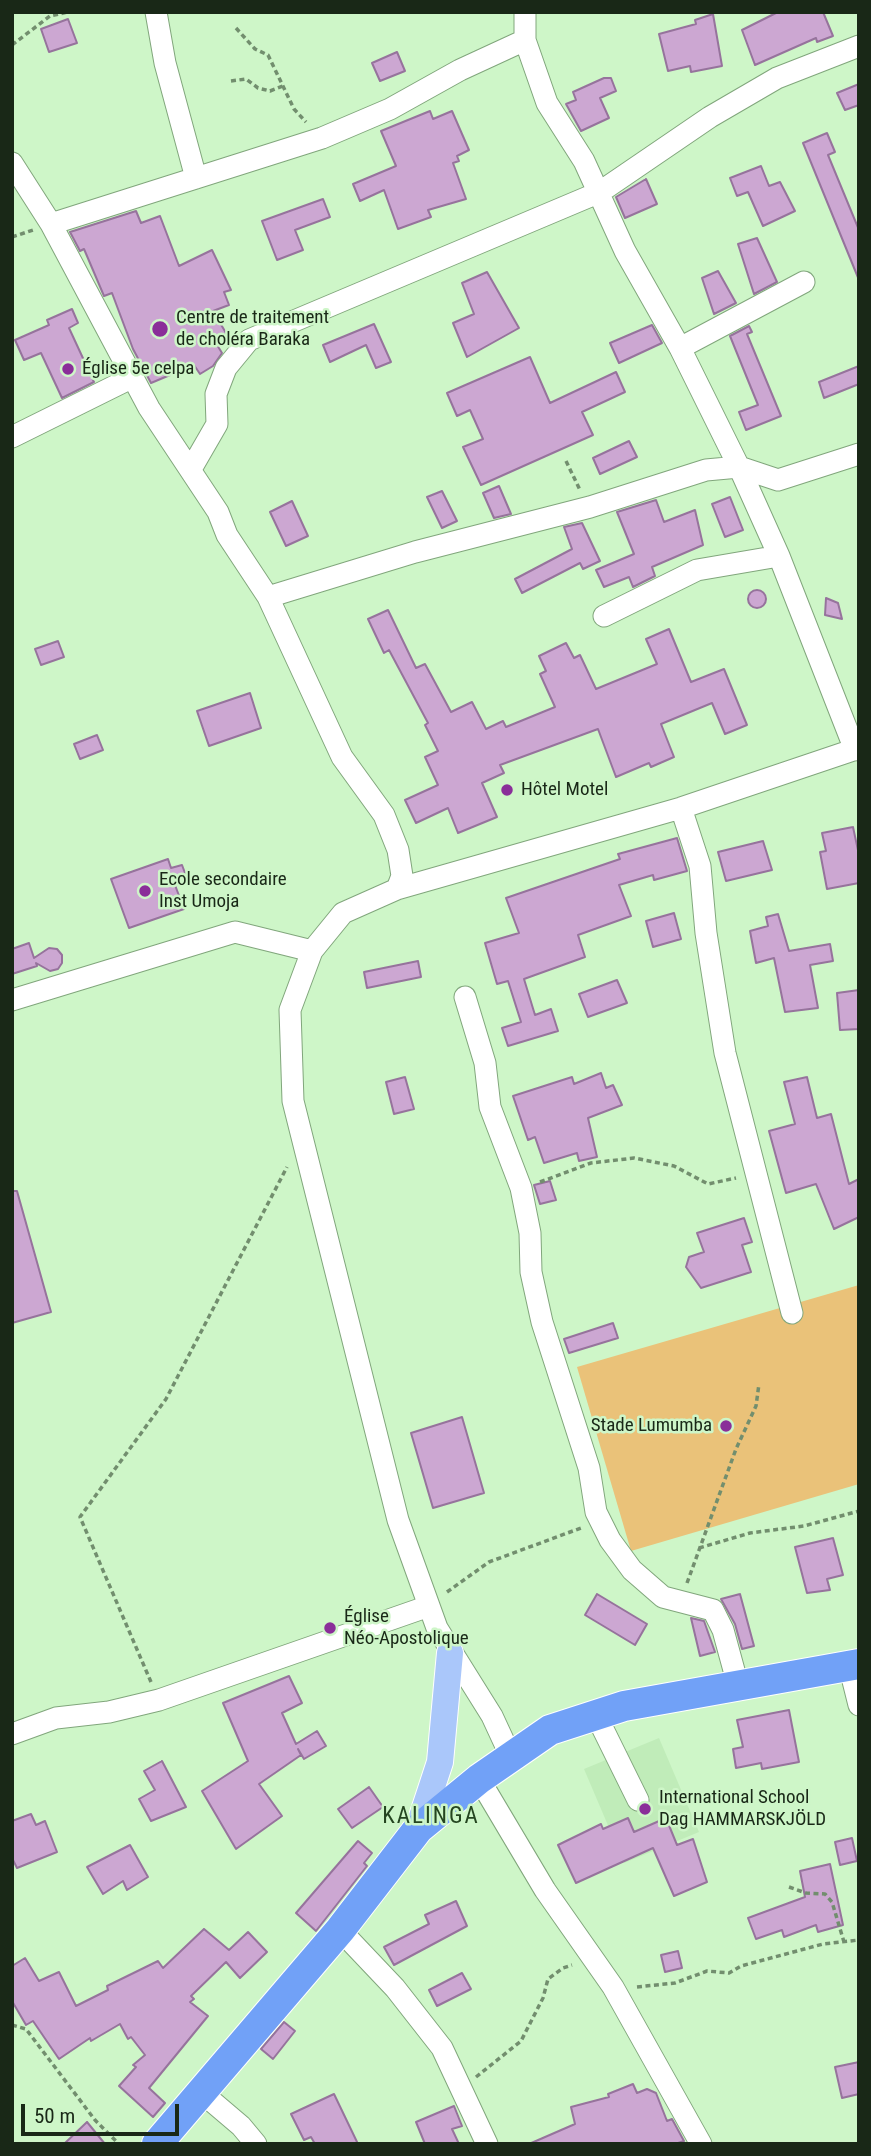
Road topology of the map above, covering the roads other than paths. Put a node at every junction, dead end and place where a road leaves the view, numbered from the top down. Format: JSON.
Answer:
{"nodes":[{"id":1,"x":156,"y":12,"type":"edge"},
{"id":2,"x":525,"y":12,"type":"edge"},
{"id":3,"x":525,"y":40,"type":"junction"},
{"id":4,"x":859,"y":47,"type":"edge"},
{"id":5,"x":12,"y":163,"type":"edge"},
{"id":6,"x":196,"y":178,"type":"junction"},
{"id":7,"x":600,"y":192,"type":"junction"},
{"id":8,"x":51,"y":224,"type":"junction"},
{"id":9,"x":804,"y":282,"type":"dead end"},
{"id":10,"x":680,"y":348,"type":"junction"},
{"id":11,"x":134,"y":377,"type":"junction"},
{"id":12,"x":12,"y":437,"type":"edge"},
{"id":13,"x":859,"y":454,"type":"edge"},
{"id":14,"x":739,"y":467,"type":"junction"},
{"id":15,"x":191,"y":469,"type":"junction"},
{"id":16,"x":779,"y":556,"type":"junction"},
{"id":17,"x":268,"y":597,"type":"junction"},
{"id":18,"x":604,"y":616,"type":"dead end"},
{"id":19,"x":857,"y":749,"type":"edge"},
{"id":20,"x":681,"y":808,"type":"junction"},
{"id":21,"x":397,"y":889,"type":"junction"},
{"id":22,"x":312,"y":951,"type":"junction"},
{"id":23,"x":465,"y":997,"type":"dead end"},
{"id":24,"x":12,"y":1000,"type":"edge"},
{"id":25,"x":792,"y":1313,"type":"dead end"},
{"id":26,"x":429,"y":1606,"type":"junction"},
{"id":27,"x":450,"y":1653,"type":"junction"},
{"id":28,"x":854,"y":1664,"type":"edge"},
{"id":29,"x":738,"y":1685,"type":"junction"},
{"id":30,"x":859,"y":1705,"type":"edge"},
{"id":31,"x":596,"y":1715,"type":"junction"},
{"id":32,"x":12,"y":1734,"type":"edge"},
{"id":33,"x":511,"y":1757,"type":"junction"},
{"id":34,"x":479,"y":1779,"type":"junction"},
{"id":35,"x":638,"y":1800,"type":"dead end"},
{"id":36,"x":418,"y":1829,"type":"junction"},
{"id":37,"x":340,"y":1930,"type":"junction"},
{"id":38,"x":201,"y":2092,"type":"junction"},
{"id":39,"x":158,"y":2144,"type":"edge"},
{"id":40,"x":256,"y":2144,"type":"edge"},
{"id":41,"x":488,"y":2144,"type":"edge"},
{"id":42,"x":701,"y":2144,"type":"edge"}],
"edges":[{"from":1,"to":6,"type":"street"},
{"from":2,"to":3,"type":"street"},
{"from":3,"to":6,"type":"street"},
{"from":3,"to":7,"type":"street"},
{"from":4,"to":7,"type":"street"},
{"from":5,"to":8,"type":"street"},
{"from":6,"to":8,"type":"street"},
{"from":7,"to":10,"type":"street"},
{"from":7,"to":15,"type":"street"},
{"from":8,"to":11,"type":"street"},
{"from":9,"to":10,"type":"street"},
{"from":10,"to":14,"type":"street"},
{"from":11,"to":12,"type":"street"},
{"from":11,"to":15,"type":"street"},
{"from":13,"to":14,"type":"street"},
{"from":14,"to":16,"type":"street"},
{"from":14,"to":17,"type":"street"},
{"from":15,"to":17,"type":"street"},
{"from":16,"to":18,"type":"street"},
{"from":16,"to":19,"type":"street"},
{"from":17,"to":21,"type":"street"},
{"from":19,"to":20,"type":"street"},
{"from":20,"to":21,"type":"street"},
{"from":20,"to":25,"type":"street"},
{"from":21,"to":22,"type":"street"},
{"from":22,"to":24,"type":"street"},
{"from":22,"to":26,"type":"street"},
{"from":23,"to":29,"type":"street"},
{"from":26,"to":27,"type":"street"},
{"from":26,"to":32,"type":"street"},
{"from":27,"to":33,"type":"street"},
{"from":27,"to":36,"type":"main road"},
{"from":28,"to":29,"type":"highway"},
{"from":28,"to":30,"type":"street"},
{"from":29,"to":31,"type":"highway"},
{"from":31,"to":33,"type":"highway"},
{"from":31,"to":35,"type":"street"},
{"from":33,"to":34,"type":"highway"},
{"from":34,"to":36,"type":"highway"},
{"from":34,"to":42,"type":"street"},
{"from":36,"to":37,"type":"highway"},
{"from":37,"to":38,"type":"highway"},
{"from":37,"to":41,"type":"street"},
{"from":38,"to":39,"type":"highway"},
{"from":38,"to":40,"type":"street"}]}
